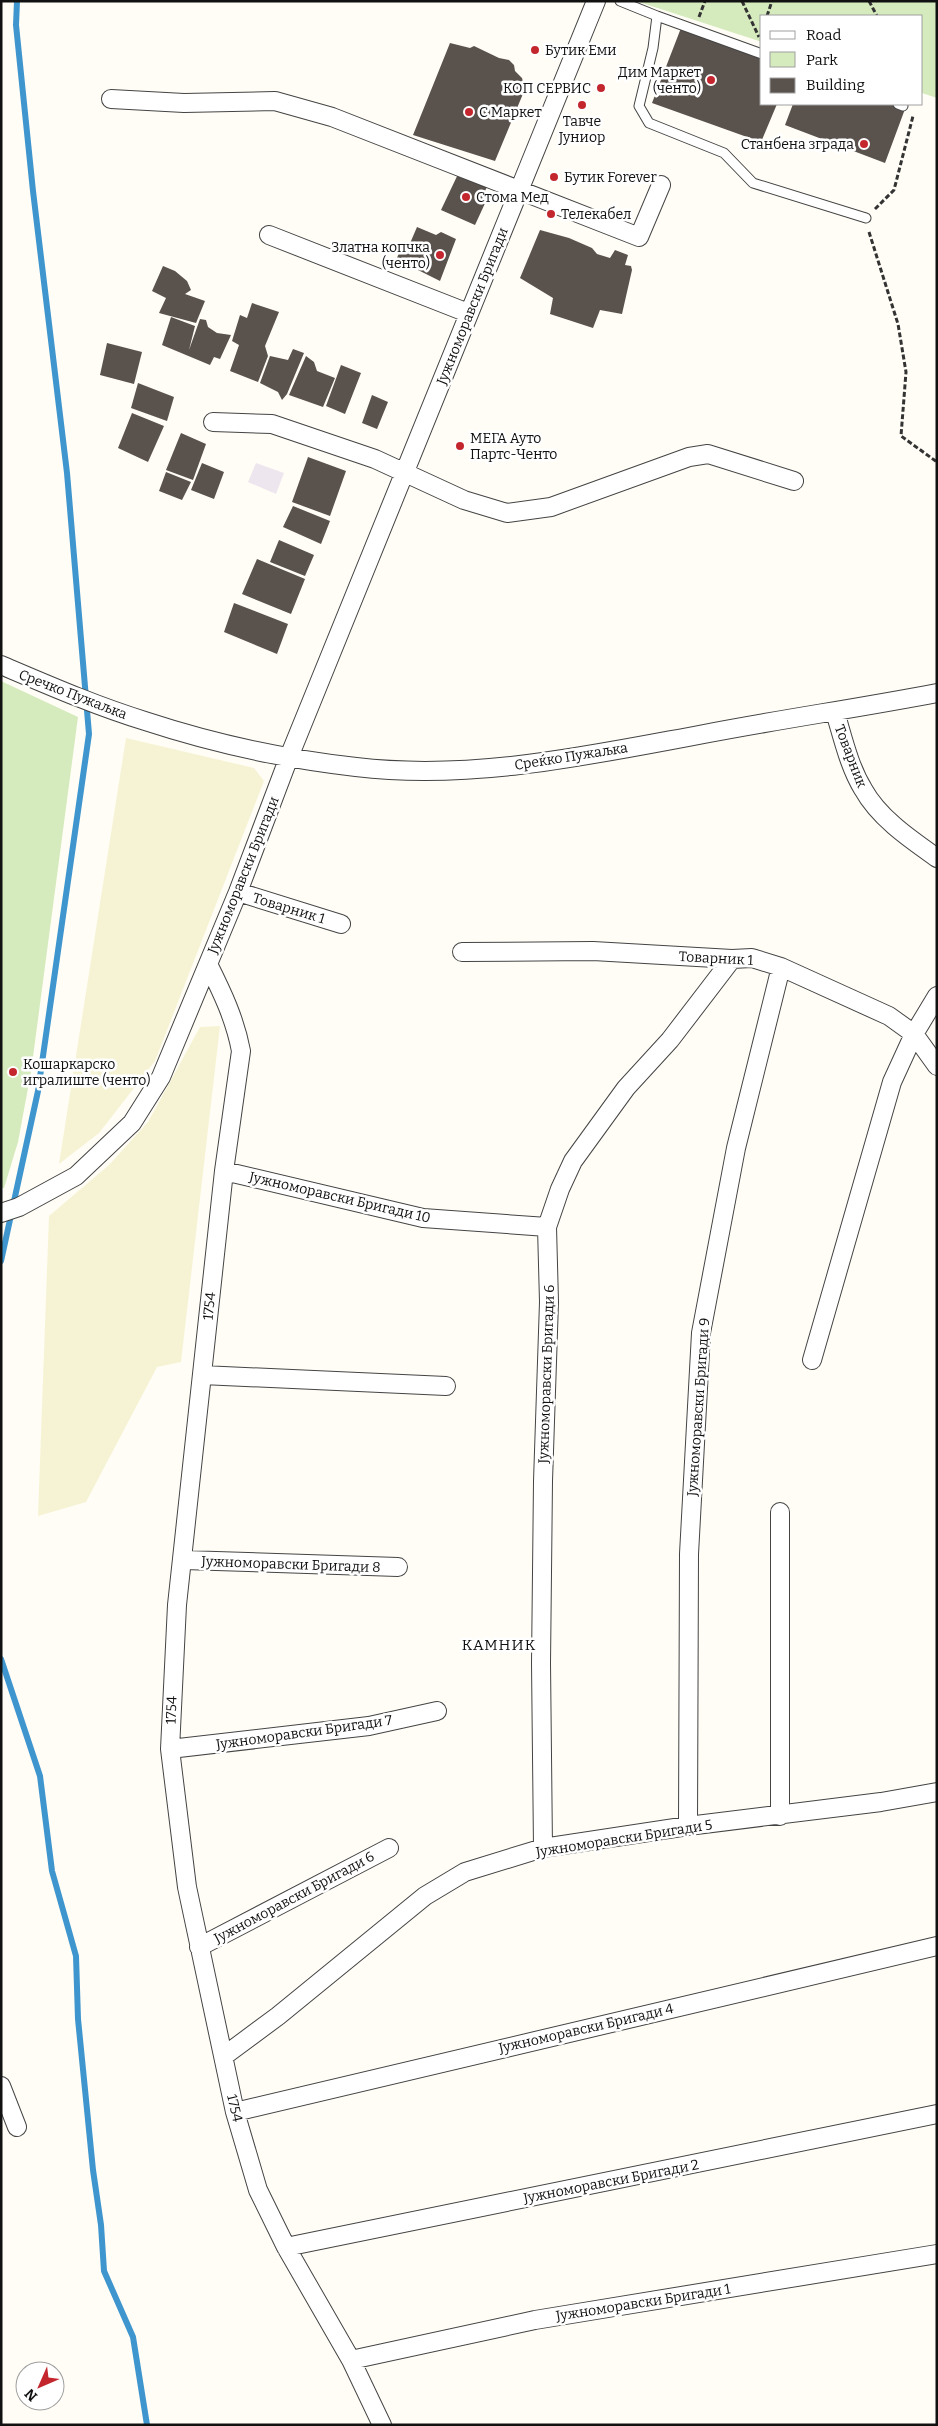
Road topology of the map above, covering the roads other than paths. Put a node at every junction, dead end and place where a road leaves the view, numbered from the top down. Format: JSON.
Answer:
{"nodes":[{"id":1,"x":596,"y":1,"type":"edge"},
{"id":2,"x":620,"y":1,"type":"edge"},
{"id":3,"x":657,"y":16,"type":"junction"},
{"id":4,"x":760,"y":53,"type":"edge"},
{"id":5,"x":111,"y":99,"type":"dead end"},
{"id":6,"x":660,"y":186,"type":"dead end"},
{"id":7,"x":519,"y":190,"type":"junction"},
{"id":8,"x":866,"y":218,"type":"road end"},
{"id":9,"x":268,"y":235,"type":"dead end"},
{"id":10,"x":468,"y":313,"type":"junction"},
{"id":11,"x":213,"y":422,"type":"dead end"},
{"id":12,"x":404,"y":472,"type":"junction"},
{"id":13,"x":794,"y":481,"type":"dead end"},
{"id":14,"x":1,"y":665,"type":"edge"},
{"id":15,"x":937,"y":693,"type":"edge"},
{"id":16,"x":835,"y":712,"type":"junction"},
{"id":17,"x":145,"y":722,"type":"joint"},
{"id":18,"x":289,"y":757,"type":"junction"},
{"id":19,"x":937,"y":858,"type":"edge"},
{"id":20,"x":238,"y":892,"type":"junction"},
{"id":21,"x":341,"y":924,"type":"dead end"},
{"id":22,"x":462,"y":952,"type":"dead end"},
{"id":23,"x":732,"y":960,"type":"junction"},
{"id":24,"x":208,"y":964,"type":"junction"},
{"id":25,"x":781,"y":967,"type":"junction"},
{"id":26,"x":937,"y":996,"type":"edge"},
{"id":27,"x":914,"y":1034,"type":"junction"},
{"id":28,"x":937,"y":1066,"type":"edge"},
{"id":29,"x":224,"y":1171,"type":"junction"},
{"id":30,"x":1,"y":1213,"type":"edge"},
{"id":31,"x":547,"y":1228,"type":"junction"},
{"id":32,"x":812,"y":1360,"type":"dead end"},
{"id":33,"x":202,"y":1375,"type":"junction"},
{"id":34,"x":446,"y":1386,"type":"dead end"},
{"id":35,"x":780,"y":1512,"type":"dead end"},
{"id":36,"x":184,"y":1560,"type":"junction"},
{"id":37,"x":398,"y":1567,"type":"dead end"},
{"id":38,"x":437,"y":1711,"type":"dead end"},
{"id":39,"x":170,"y":1748,"type":"junction"},
{"id":40,"x":937,"y":1792,"type":"edge"},
{"id":41,"x":780,"y":1816,"type":"junction"},
{"id":42,"x":688,"y":1826,"type":"junction"},
{"id":43,"x":389,"y":1848,"type":"dead end"},
{"id":44,"x":542,"y":1848,"type":"junction"},
{"id":45,"x":937,"y":1946,"type":"edge"},
{"id":46,"x":199,"y":1947,"type":"junction"},
{"id":47,"x":224,"y":2056,"type":"junction"},
{"id":48,"x":1,"y":2086,"type":"edge"},
{"id":49,"x":235,"y":2112,"type":"junction"},
{"id":50,"x":937,"y":2114,"type":"edge"},
{"id":51,"x":17,"y":2127,"type":"dead end"},
{"id":52,"x":286,"y":2247,"type":"junction"},
{"id":53,"x":937,"y":2254,"type":"edge"},
{"id":54,"x":351,"y":2360,"type":"junction"},
{"id":55,"x":382,"y":2425,"type":"edge"}],
"edges":[{"from":1,"to":7,"type":"street","name":"Јужноморавски Бригади"},
{"from":2,"to":3,"type":"lane"},
{"from":3,"to":4,"type":"lane"},
{"from":3,"to":8,"type":"lane"},
{"from":5,"to":7,"type":"street"},
{"from":6,"to":7,"type":"street"},
{"from":7,"to":10,"type":"street","name":"Јужноморавски Бригади"},
{"from":9,"to":10,"type":"street"},
{"from":10,"to":12,"type":"street","name":"Јужноморавски Бригади"},
{"from":11,"to":12,"type":"street"},
{"from":12,"to":13,"type":"street"},
{"from":12,"to":18,"type":"street","name":"Јужноморавски Бригади"},
{"from":14,"to":17,"type":"street","name":"Сречко Пужаљка"},
{"from":15,"to":16,"type":"street","name":"Среќко Пужаљка"},
{"from":16,"to":18,"type":"street","name":"Среќко Пужаљка"},
{"from":16,"to":19,"type":"street","name":"Товарник"},
{"from":17,"to":18,"type":"street","name":"Среќко Пужаљка"},
{"from":18,"to":20,"type":"street","name":"Јужноморавски Бригади"},
{"from":20,"to":21,"type":"street","name":"Товарник 1"},
{"from":20,"to":24,"type":"street","name":"Јужноморавски Бригади"},
{"from":22,"to":23,"type":"street","name":"Товарник 1"},
{"from":23,"to":25,"type":"street","name":"Товарник 1"},
{"from":23,"to":31,"type":"street","name":"Јужноморавски Бригади 6"},
{"from":24,"to":29,"type":"street","name":"1754"},
{"from":24,"to":30,"type":"street","name":"Јужноморавски Бригади"},
{"from":25,"to":27,"type":"street","name":"Товарник 1"},
{"from":25,"to":42,"type":"street","name":"Јужноморавски Бригади 9"},
{"from":26,"to":27,"type":"street"},
{"from":27,"to":28,"type":"street","name":"Товарник 1"},
{"from":27,"to":32,"type":"street"},
{"from":29,"to":31,"type":"street","name":"Јужноморавски Бригади 10"},
{"from":29,"to":33,"type":"street","name":"1754"},
{"from":31,"to":44,"type":"street","name":"Јужноморавски Бригади 6"},
{"from":33,"to":34,"type":"street"},
{"from":33,"to":36,"type":"street","name":"1754"},
{"from":35,"to":41,"type":"street"},
{"from":36,"to":37,"type":"street","name":"Јужноморавски Бригади 8"},
{"from":36,"to":39,"type":"street","name":"1754"},
{"from":38,"to":39,"type":"street","name":"Јужноморавски Бригади 7"},
{"from":39,"to":46,"type":"street","name":"1754"},
{"from":40,"to":41,"type":"street","name":"Јужноморавски Бригади 5"},
{"from":41,"to":42,"type":"street","name":"Јужноморавски Бригади 5"},
{"from":42,"to":44,"type":"street","name":"Јужноморавски Бригади 5"},
{"from":43,"to":46,"type":"street","name":"Јужноморавски Бригади 6"},
{"from":44,"to":47,"type":"street","name":"Јужноморавски Бригади 5"},
{"from":45,"to":49,"type":"street","name":"Јужноморавски Бригади 4"},
{"from":46,"to":47,"type":"street","name":"1754"},
{"from":47,"to":49,"type":"street","name":"1754"},
{"from":48,"to":51,"type":"street"},
{"from":49,"to":52,"type":"street","name":"1754"},
{"from":50,"to":52,"type":"street","name":"Јужноморавски Бригади 2"},
{"from":52,"to":54,"type":"street","name":"1754"},
{"from":53,"to":54,"type":"street","name":"Јужноморавски Бригади 1"},
{"from":54,"to":55,"type":"street","name":"1754"}]}
